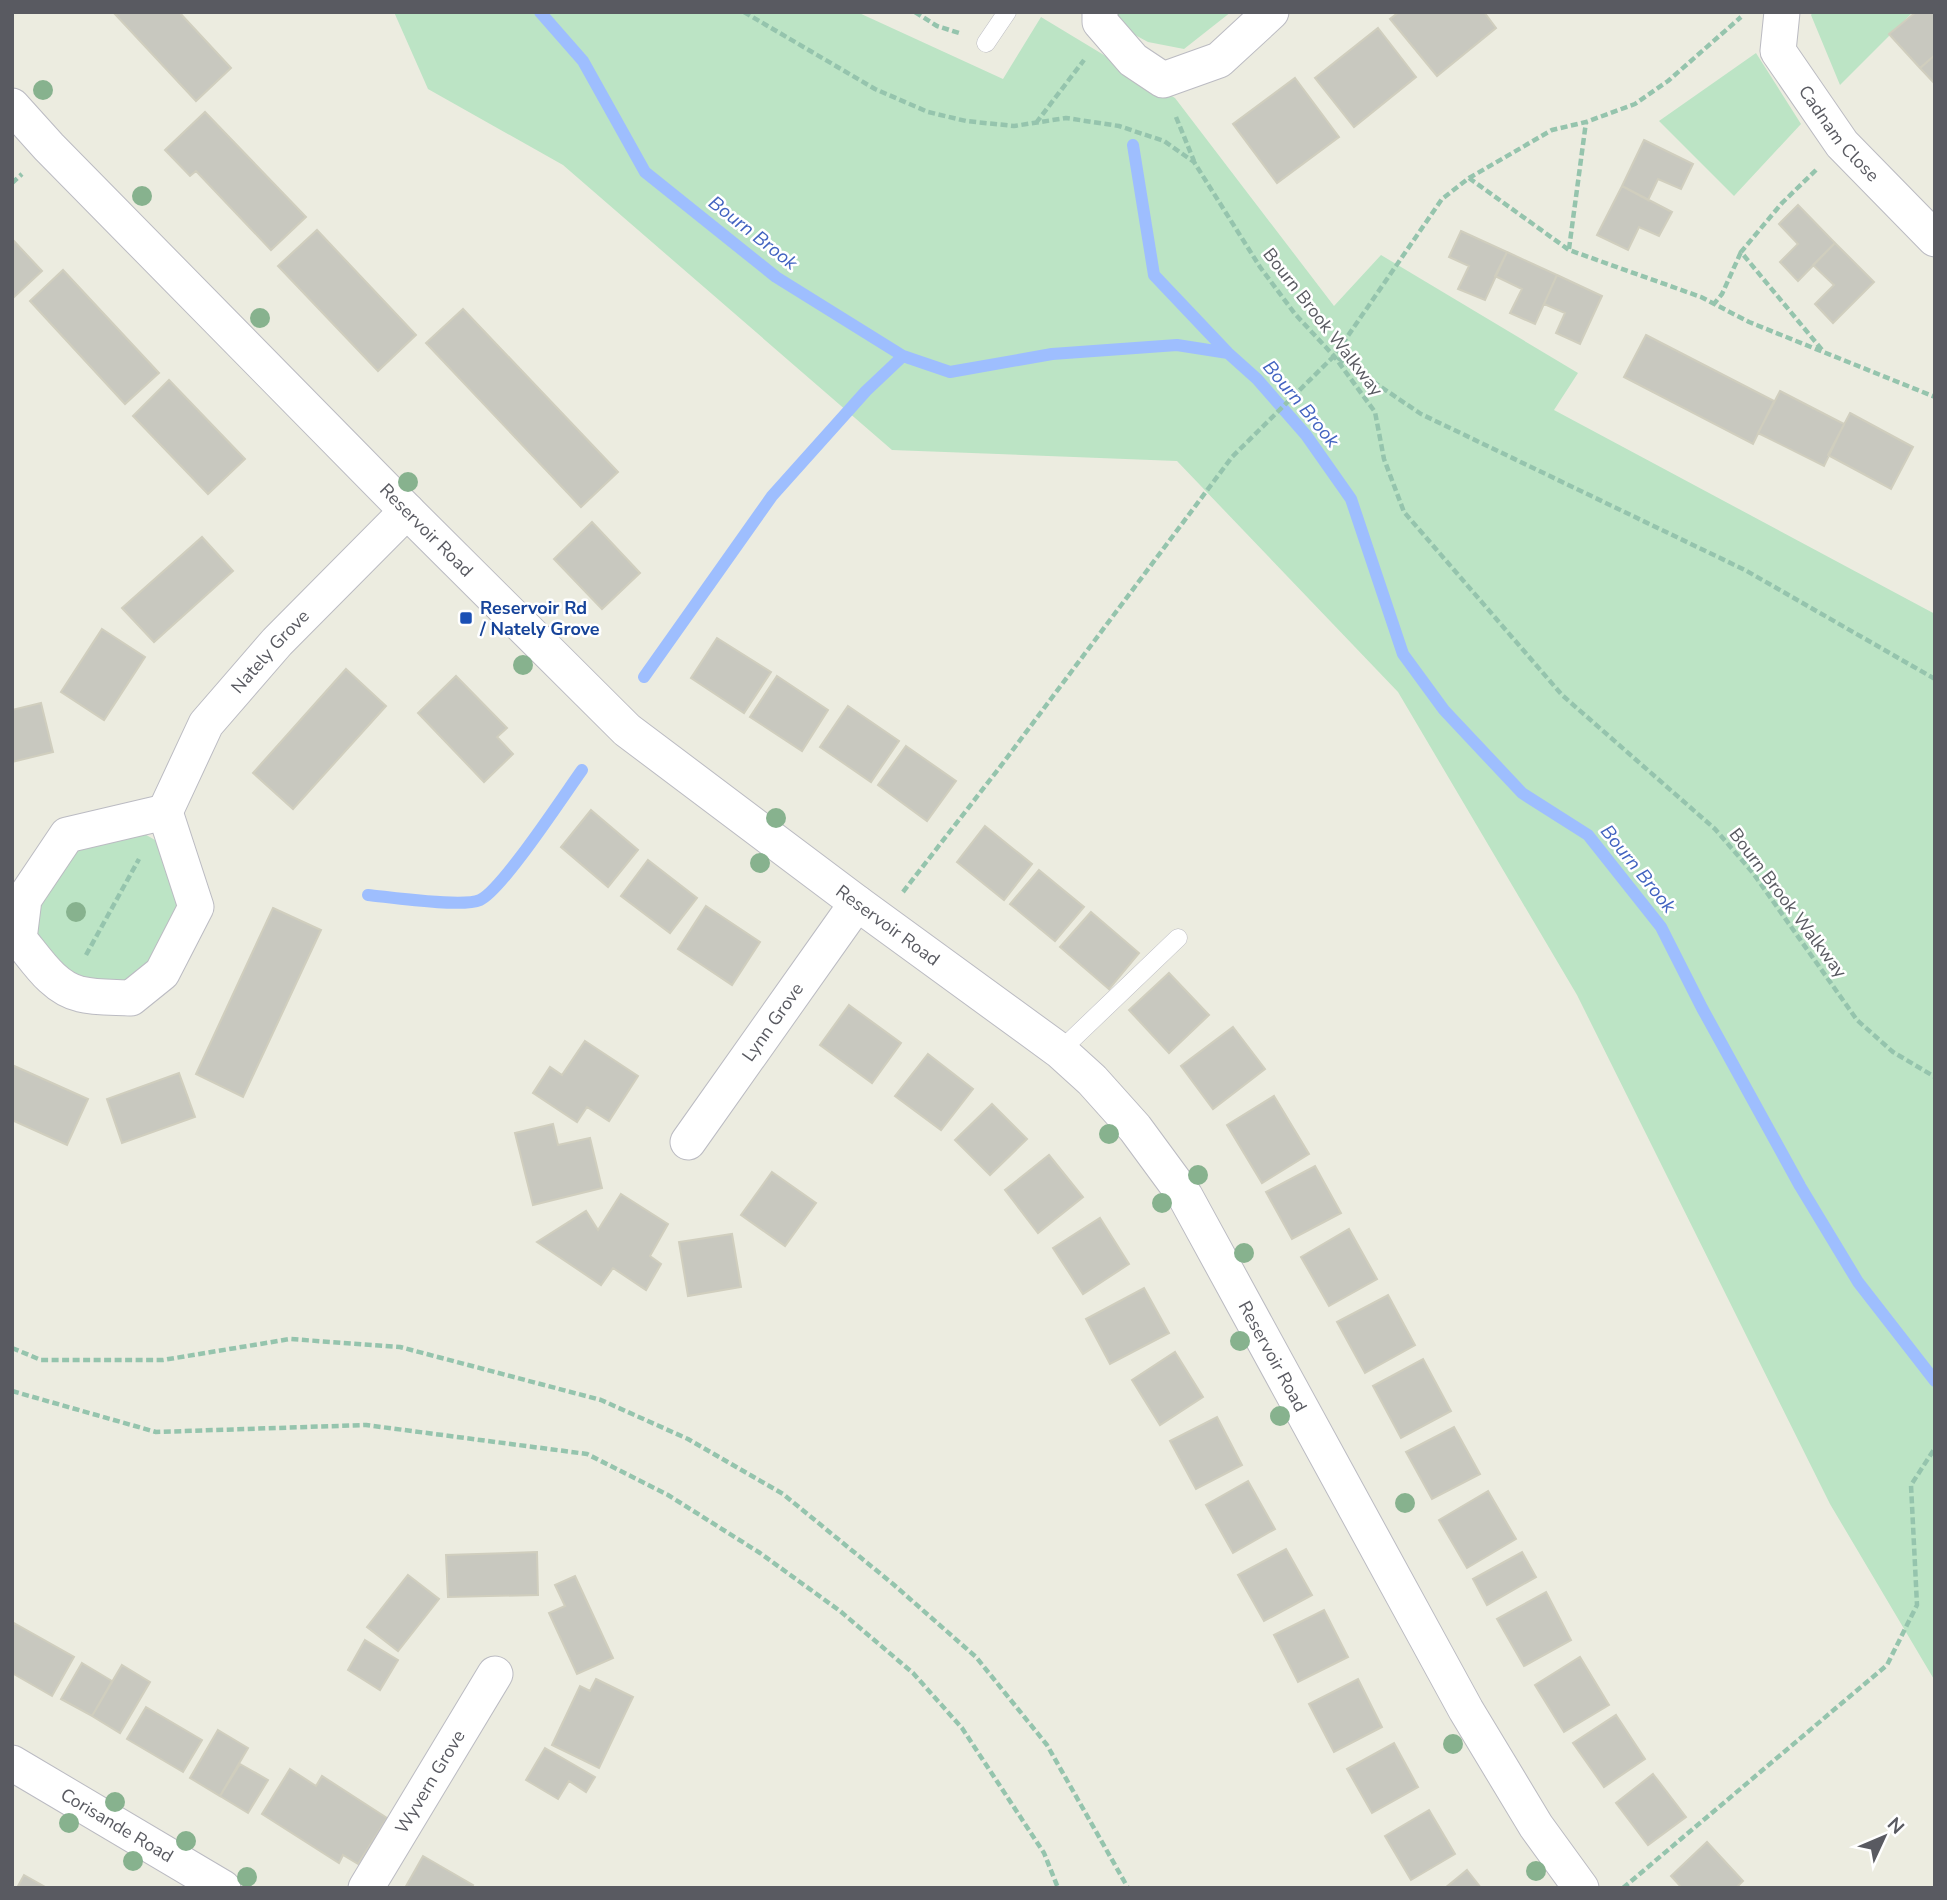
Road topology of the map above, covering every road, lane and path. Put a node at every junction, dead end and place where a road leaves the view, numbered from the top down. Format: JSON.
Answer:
{"nodes":[{"id":1,"x":744,"y":12,"type":"edge"},
{"id":2,"x":915,"y":12,"type":"edge"},
{"id":3,"x":1007,"y":12,"type":"edge"},
{"id":4,"x":1270,"y":12,"type":"edge"},
{"id":5,"x":1747,"y":12,"type":"edge"},
{"id":6,"x":1783,"y":12,"type":"edge"},
{"id":7,"x":1103,"y":21,"type":"edge"},
{"id":8,"x":986,"y":43,"type":"joint"},
{"id":9,"x":1163,"y":80,"type":"junction"},
{"id":10,"x":12,"y":106,"type":"edge"},
{"id":11,"x":1586,"y":122,"type":"junction"},
{"id":12,"x":1035,"y":123,"type":"junction"},
{"id":13,"x":1842,"y":145,"type":"junction"},
{"id":14,"x":1194,"y":162,"type":"junction"},
{"id":15,"x":1469,"y":178,"type":"junction"},
{"id":16,"x":1935,"y":239,"type":"edge"},
{"id":17,"x":1569,"y":250,"type":"junction"},
{"id":18,"x":1741,"y":252,"type":"junction"},
{"id":19,"x":1713,"y":304,"type":"junction"},
{"id":20,"x":1823,"y":352,"type":"junction"},
{"id":21,"x":1334,"y":356,"type":"junction"},
{"id":22,"x":1935,"y":397,"type":"edge"},
{"id":23,"x":407,"y":511,"type":"junction"},
{"id":24,"x":1935,"y":679,"type":"edge"},
{"id":25,"x":165,"y":812,"type":"junction"},
{"id":26,"x":869,"y":912,"type":"junction"},
{"id":27,"x":1178,"y":938,"type":"dead end"},
{"id":28,"x":67,"y":989,"type":"junction"},
{"id":29,"x":1060,"y":1051,"type":"junction"},
{"id":30,"x":1935,"y":1077,"type":"edge"},
{"id":31,"x":688,"y":1142,"type":"dead end"},
{"id":32,"x":12,"y":1348,"type":"edge"},
{"id":33,"x":12,"y":1391,"type":"edge"},
{"id":34,"x":1935,"y":1448,"type":"edge"},
{"id":35,"x":495,"y":1674,"type":"dead end"},
{"id":36,"x":12,"y":1763,"type":"edge"},
{"id":37,"x":223,"y":1888,"type":"edge"},
{"id":38,"x":366,"y":1888,"type":"edge"},
{"id":39,"x":1058,"y":1888,"type":"edge"},
{"id":40,"x":1128,"y":1888,"type":"edge"},
{"id":41,"x":1581,"y":1888,"type":"edge"},
{"id":42,"x":1623,"y":1888,"type":"edge"}],
"edges":[{"from":1,"to":12,"type":"path","name":"Bourn Brook Walkway"},
{"from":2,"to":8,"type":"path"},
{"from":3,"to":8,"type":"lane"},
{"from":4,"to":9,"type":"street"},
{"from":5,"to":11,"type":"path"},
{"from":6,"to":13,"type":"street","name":"Cadnam Close"},
{"from":7,"to":9,"type":"street"},
{"from":7,"to":12,"type":"path"},
{"from":9,"to":14,"type":"path"},
{"from":10,"to":23,"type":"street","name":"Reservoir Road"},
{"from":11,"to":15,"type":"path"},
{"from":11,"to":17,"type":"path"},
{"from":12,"to":14,"type":"path","name":"Bourn Brook Walkway"},
{"from":13,"to":16,"type":"street","name":"Cadnam Close"},
{"from":13,"to":18,"type":"path"},
{"from":14,"to":21,"type":"path","name":"Bourn Brook Walkway"},
{"from":15,"to":17,"type":"path"},
{"from":15,"to":21,"type":"path"},
{"from":17,"to":19,"type":"path"},
{"from":18,"to":19,"type":"path"},
{"from":18,"to":20,"type":"path"},
{"from":19,"to":20,"type":"path"},
{"from":20,"to":22,"type":"path"},
{"from":21,"to":24,"type":"path"},
{"from":21,"to":26,"type":"path"},
{"from":21,"to":30,"type":"path","name":"Bourn Brook Walkway"},
{"from":23,"to":25,"type":"street","name":"Nately Grove"},
{"from":23,"to":26,"type":"street","name":"Reservoir Road"},
{"from":25,"to":28,"type":"path"},
{"from":25,"to":28,"type":"street"},
{"from":25,"to":28,"type":"street"},
{"from":26,"to":29,"type":"street","name":"Reservoir Road"},
{"from":26,"to":31,"type":"street","name":"Lynn Grove"},
{"from":27,"to":29,"type":"lane"},
{"from":29,"to":41,"type":"street","name":"Reservoir Road"},
{"from":32,"to":40,"type":"path"},
{"from":33,"to":39,"type":"path"},
{"from":34,"to":42,"type":"path"},
{"from":35,"to":38,"type":"street","name":"Wyvern Grove"},
{"from":36,"to":37,"type":"street","name":"Corisande Road"}]}
